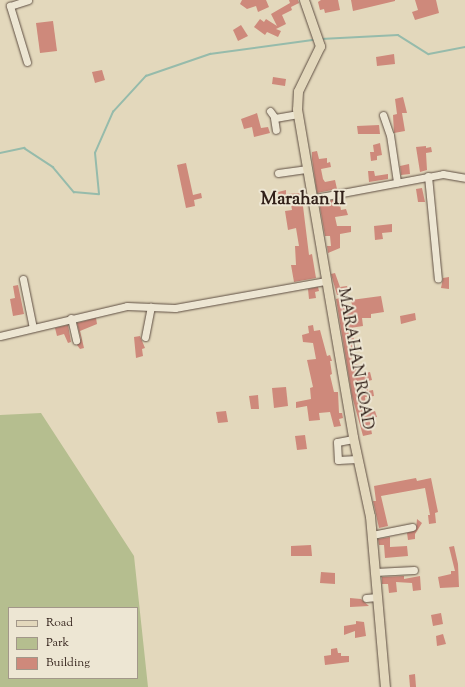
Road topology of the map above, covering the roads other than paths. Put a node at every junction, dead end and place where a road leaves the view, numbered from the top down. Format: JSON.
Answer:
{"nodes":[{"id":1,"x":28,"y":0,"type":"edge"},
{"id":2,"x":304,"y":0,"type":"edge"},
{"id":3,"x":28,"y":62,"type":"dead end"},
{"id":4,"x":270,"y":111,"type":"dead end"},
{"id":5,"x":297,"y":114,"type":"junction"},
{"id":6,"x":383,"y":115,"type":"dead end"},
{"id":7,"x":274,"y":118,"type":"junction"},
{"id":8,"x":276,"y":130,"type":"dead end"},
{"id":9,"x":306,"y":169,"type":"junction"},
{"id":10,"x":278,"y":173,"type":"dead end"},
{"id":11,"x":428,"y":176,"type":"junction"},
{"id":12,"x":465,"y":178,"type":"edge"},
{"id":13,"x":397,"y":182,"type":"junction"},
{"id":14,"x":310,"y":199,"type":"junction"},
{"id":15,"x":23,"y":279,"type":"dead end"},
{"id":16,"x":438,"y":279,"type":"dead end"},
{"id":17,"x":325,"y":281,"type":"junction"},
{"id":18,"x":151,"y":307,"type":"junction"},
{"id":19,"x":71,"y":318,"type":"junction"},
{"id":20,"x":33,"y":328,"type":"junction"},
{"id":21,"x":0,"y":336,"type":"edge"},
{"id":22,"x":145,"y":337,"type":"dead end"},
{"id":23,"x":76,"y":340,"type":"dead end"},
{"id":24,"x":353,"y":439,"type":"junction"},
{"id":25,"x":357,"y":459,"type":"junction"},
{"id":26,"x":412,"y":527,"type":"dead end"},
{"id":27,"x":372,"y":535,"type":"junction"},
{"id":28,"x":414,"y":570,"type":"dead end"},
{"id":29,"x":375,"y":572,"type":"junction"},
{"id":30,"x":377,"y":597,"type":"junction"},
{"id":31,"x":366,"y":598,"type":"dead end"},
{"id":32,"x":385,"y":687,"type":"edge"}],
"edges":[{"from":1,"to":3,"type":"street"},
{"from":2,"to":5,"type":"main road","name":"MARAHAN ROAD"},
{"from":4,"to":7,"type":"street"},
{"from":5,"to":7,"type":"street"},
{"from":5,"to":9,"type":"main road","name":"MARAHAN ROAD"},
{"from":6,"to":13,"type":"street"},
{"from":7,"to":8,"type":"street"},
{"from":9,"to":10,"type":"street"},
{"from":9,"to":14,"type":"main road","name":"MARAHAN ROAD"},
{"from":11,"to":12,"type":"street"},
{"from":11,"to":13,"type":"street"},
{"from":11,"to":16,"type":"street"},
{"from":13,"to":14,"type":"street"},
{"from":14,"to":17,"type":"main road","name":"MARAHAN ROAD"},
{"from":15,"to":20,"type":"street"},
{"from":17,"to":18,"type":"street"},
{"from":17,"to":24,"type":"main road","name":"MARAHAN ROAD"},
{"from":18,"to":19,"type":"street"},
{"from":18,"to":22,"type":"street"},
{"from":19,"to":20,"type":"street"},
{"from":19,"to":23,"type":"street"},
{"from":20,"to":21,"type":"street"},
{"from":24,"to":25,"type":"main road","name":"MARAHAN ROAD"},
{"from":24,"to":25,"type":"street"},
{"from":25,"to":27,"type":"main road","name":"MARAHAN ROAD"},
{"from":26,"to":27,"type":"street"},
{"from":27,"to":29,"type":"main road","name":"MARAHAN ROAD"},
{"from":28,"to":29,"type":"street"},
{"from":29,"to":30,"type":"main road","name":"MARAHAN ROAD"},
{"from":30,"to":31,"type":"street"},
{"from":30,"to":32,"type":"main road","name":"MARAHAN ROAD"}]}
